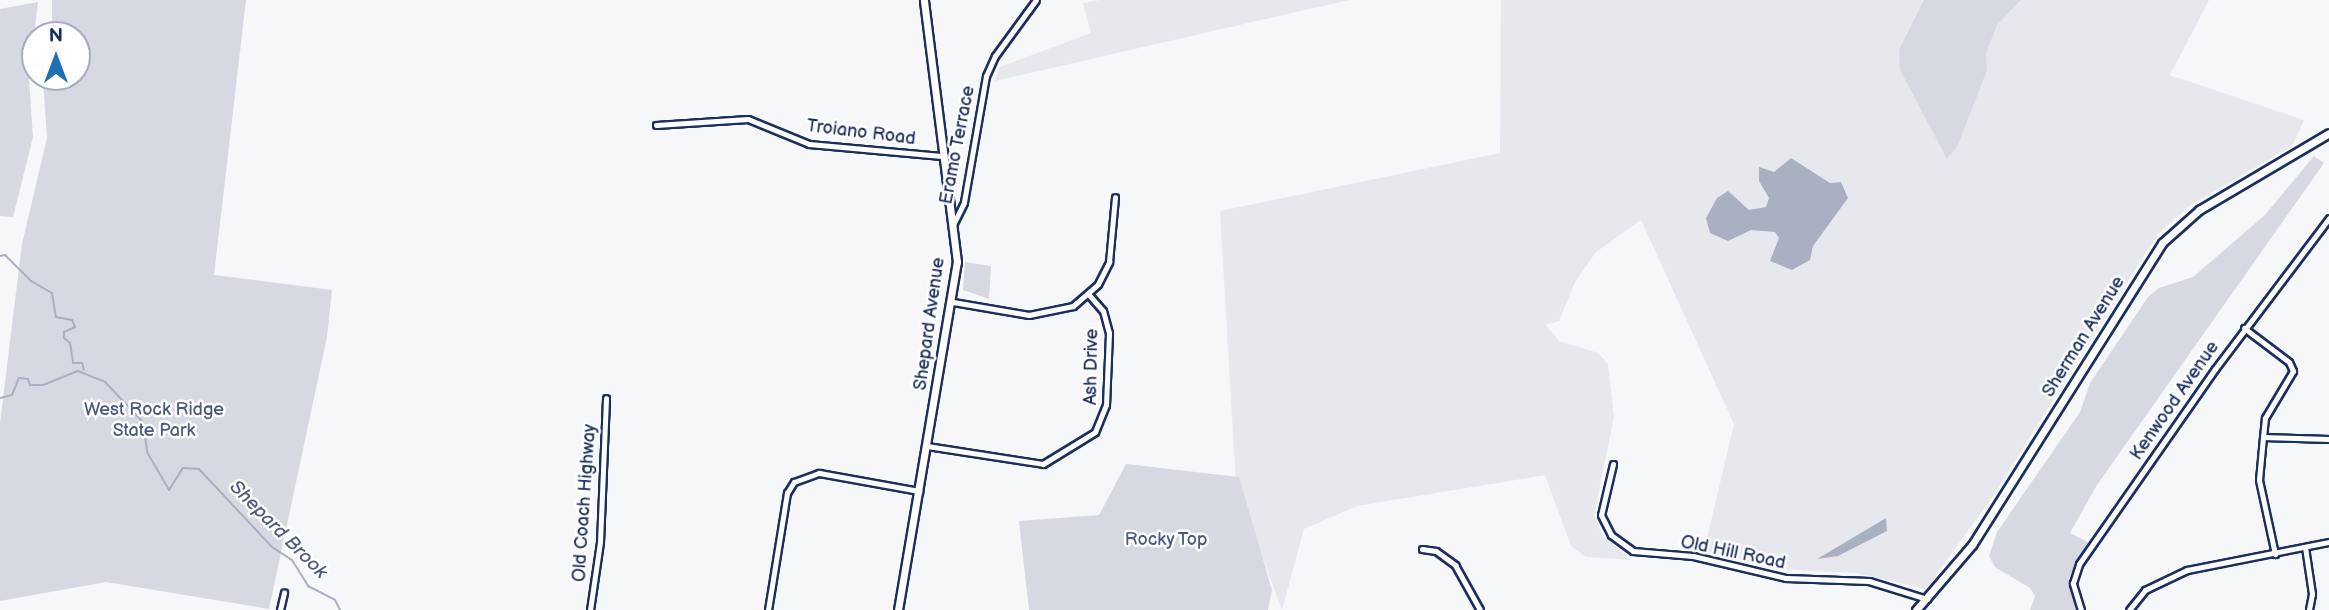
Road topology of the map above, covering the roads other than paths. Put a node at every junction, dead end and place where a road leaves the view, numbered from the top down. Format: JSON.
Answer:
{"nodes":[{"id":1,"x":924,"y":0,"type":"edge"},
{"id":2,"x":1036,"y":0,"type":"edge"},
{"id":3,"x":656,"y":125,"type":"dead end"},
{"id":4,"x":2329,"y":133,"type":"edge"},
{"id":5,"x":941,"y":156,"type":"junction"},
{"id":6,"x":1115,"y":197,"type":"dead end"},
{"id":7,"x":2329,"y":218,"type":"edge"},
{"id":8,"x":953,"y":225,"type":"junction"},
{"id":9,"x":1089,"y":295,"type":"junction"},
{"id":10,"x":953,"y":302,"type":"junction"},
{"id":11,"x":2244,"y":328,"type":"junction"},
{"id":12,"x":606,"y":398,"type":"dead end"},
{"id":13,"x":2263,"y":437,"type":"junction"},
{"id":14,"x":2329,"y":439,"type":"edge"},
{"id":15,"x":927,"y":446,"type":"junction"},
{"id":16,"x":1613,"y":464,"type":"dead end"},
{"id":17,"x":919,"y":491,"type":"junction"},
{"id":18,"x":2329,"y":542,"type":"edge"},
{"id":19,"x":2305,"y":547,"type":"junction"},
{"id":20,"x":1422,"y":549,"type":"dead end"},
{"id":21,"x":2276,"y":554,"type":"junction"},
{"id":22,"x":284,"y":592,"type":"dead end"},
{"id":23,"x":1927,"y":598,"type":"junction"},
{"id":24,"x":280,"y":610,"type":"edge"},
{"id":25,"x":590,"y":610,"type":"edge"},
{"id":26,"x":768,"y":610,"type":"edge"},
{"id":27,"x":898,"y":610,"type":"edge"},
{"id":28,"x":1480,"y":610,"type":"edge"},
{"id":29,"x":1916,"y":610,"type":"edge"},
{"id":30,"x":2081,"y":610,"type":"edge"},
{"id":31,"x":2129,"y":610,"type":"edge"},
{"id":32,"x":2309,"y":610,"type":"edge"}],
"edges":[{"from":1,"to":5,"type":"main road","name":"Shepard Avenue"},
{"from":2,"to":8,"type":"street","name":"Eramo Terrace"},
{"from":3,"to":5,"type":"street","name":"Troiano Road"},
{"from":4,"to":23,"type":"main road","name":"Sherman Avenue"},
{"from":5,"to":8,"type":"main road","name":"Shepard Avenue"},
{"from":6,"to":9,"type":"street"},
{"from":7,"to":11,"type":"street","name":"Kenwood Avenue"},
{"from":8,"to":10,"type":"main road","name":"Shepard Avenue"},
{"from":9,"to":10,"type":"street"},
{"from":9,"to":15,"type":"street","name":"Ash Drive"},
{"from":10,"to":15,"type":"main road","name":"Shepard Avenue"},
{"from":11,"to":13,"type":"street"},
{"from":11,"to":30,"type":"street","name":"Kenwood Avenue"},
{"from":12,"to":25,"type":"street","name":"Old Coach Highway"},
{"from":13,"to":14,"type":"street"},
{"from":13,"to":21,"type":"street"},
{"from":15,"to":17,"type":"main road","name":"Shepard Avenue"},
{"from":16,"to":23,"type":"street","name":"Old Hill Road"},
{"from":17,"to":26,"type":"street"},
{"from":17,"to":27,"type":"main road","name":"Shepard Avenue"},
{"from":18,"to":19,"type":"street"},
{"from":19,"to":21,"type":"street"},
{"from":19,"to":32,"type":"street"},
{"from":20,"to":28,"type":"street"},
{"from":21,"to":31,"type":"street"},
{"from":22,"to":24,"type":"street"},
{"from":23,"to":29,"type":"main road","name":"Sherman Avenue"}]}
